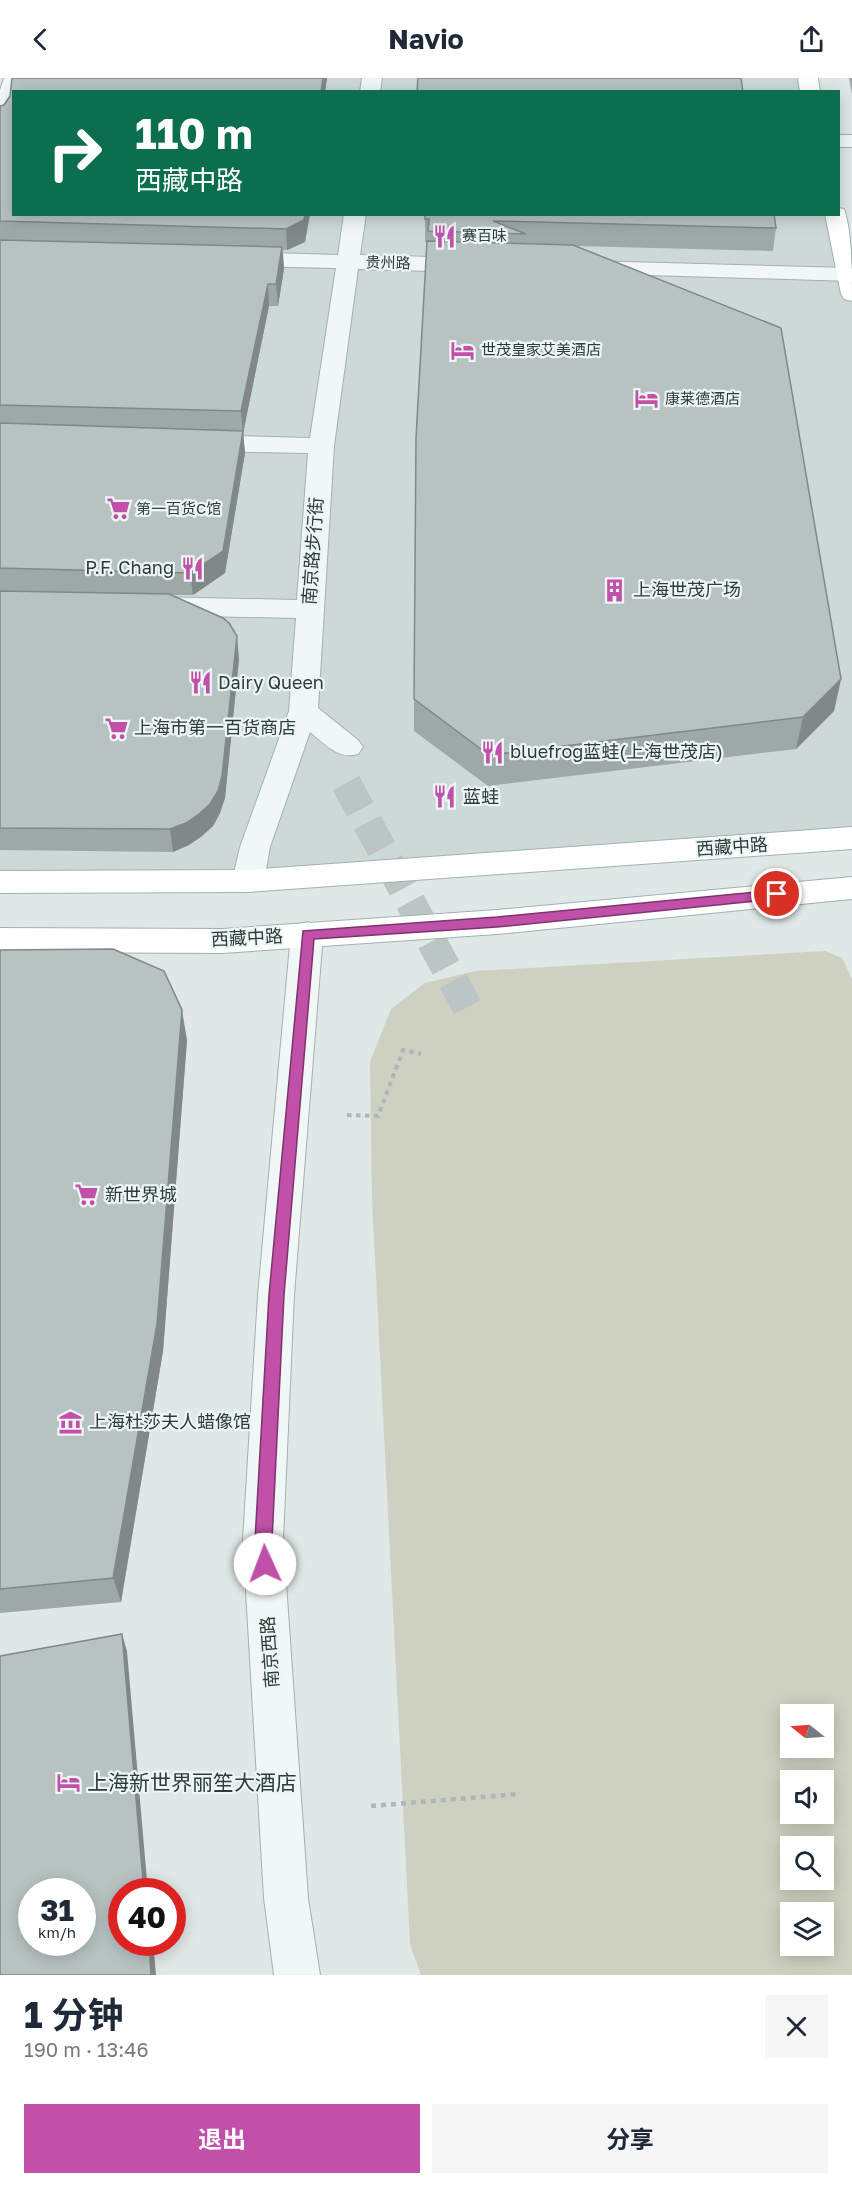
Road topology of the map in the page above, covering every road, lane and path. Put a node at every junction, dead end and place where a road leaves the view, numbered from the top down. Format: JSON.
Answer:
{"nodes":[{"id":1,"x":14,"y":78,"type":"edge"},
{"id":2,"x":0,"y":120,"type":"edge"},
{"id":3,"x":355,"y":216,"type":"edge"},
{"id":4,"x":836,"y":216,"type":"edge"},
{"id":5,"x":212,"y":258,"type":"edge"},
{"id":6,"x":348,"y":262,"type":"junction"},
{"id":7,"x":494,"y":266,"type":"edge"},
{"id":8,"x":574,"y":268,"type":"edge"},
{"id":9,"x":850,"y":285,"type":"edge"},
{"id":10,"x":176,"y":442,"type":"edge"},
{"id":11,"x":321,"y":446,"type":"junction"},
{"id":12,"x":128,"y":606,"type":"edge"},
{"id":13,"x":309,"y":609,"type":"junction"},
{"id":14,"x":303,"y":711,"type":"junction"},
{"id":15,"x":348,"y":747,"type":"tunnel mouth"},
{"id":16,"x":852,"y":838,"type":"edge"},
{"id":17,"x":248,"y":880,"type":"junction"},
{"id":18,"x":0,"y":882,"type":"edge"},
{"id":19,"x":852,"y":888,"type":"edge"},
{"id":20,"x":307,"y":934,"type":"junction"},
{"id":21,"x":0,"y":940,"type":"edge"},
{"id":22,"x":421,"y":1054,"type":"dead end"},
{"id":23,"x":347,"y":1115,"type":"dead end"},
{"id":24,"x":519,"y":1794,"type":"dead end"},
{"id":25,"x":371,"y":1806,"type":"dead end"},
{"id":26,"x":297,"y":1975,"type":"edge"}],
"edges":[{"from":1,"to":2,"type":"street"},
{"from":3,"to":6,"type":"street","name":"南京路步行街"},
{"from":4,"to":9,"type":"main road"},
{"from":5,"to":6,"type":"street","name":"贵州路"},
{"from":6,"to":7,"type":"street","name":"贵州路"},
{"from":6,"to":11,"type":"street","name":"南京路步行街"},
{"from":8,"to":9,"type":"street"},
{"from":10,"to":11,"type":"street"},
{"from":11,"to":13,"type":"street","name":"南京路步行街"},
{"from":12,"to":13,"type":"street"},
{"from":13,"to":14,"type":"street","name":"南京路步行街"},
{"from":14,"to":15,"type":"street"},
{"from":14,"to":17,"type":"street","name":"南京路步行街"},
{"from":16,"to":17,"type":"main road","name":"西藏中路"},
{"from":17,"to":18,"type":"main road","name":"西藏中路"},
{"from":19,"to":20,"type":"main road","name":"西藏中路"},
{"from":20,"to":21,"type":"main road","name":"西藏中路"},
{"from":20,"to":26,"type":"street","name":"南京西路"},
{"from":22,"to":23,"type":"path"},
{"from":24,"to":25,"type":"path"}]}
